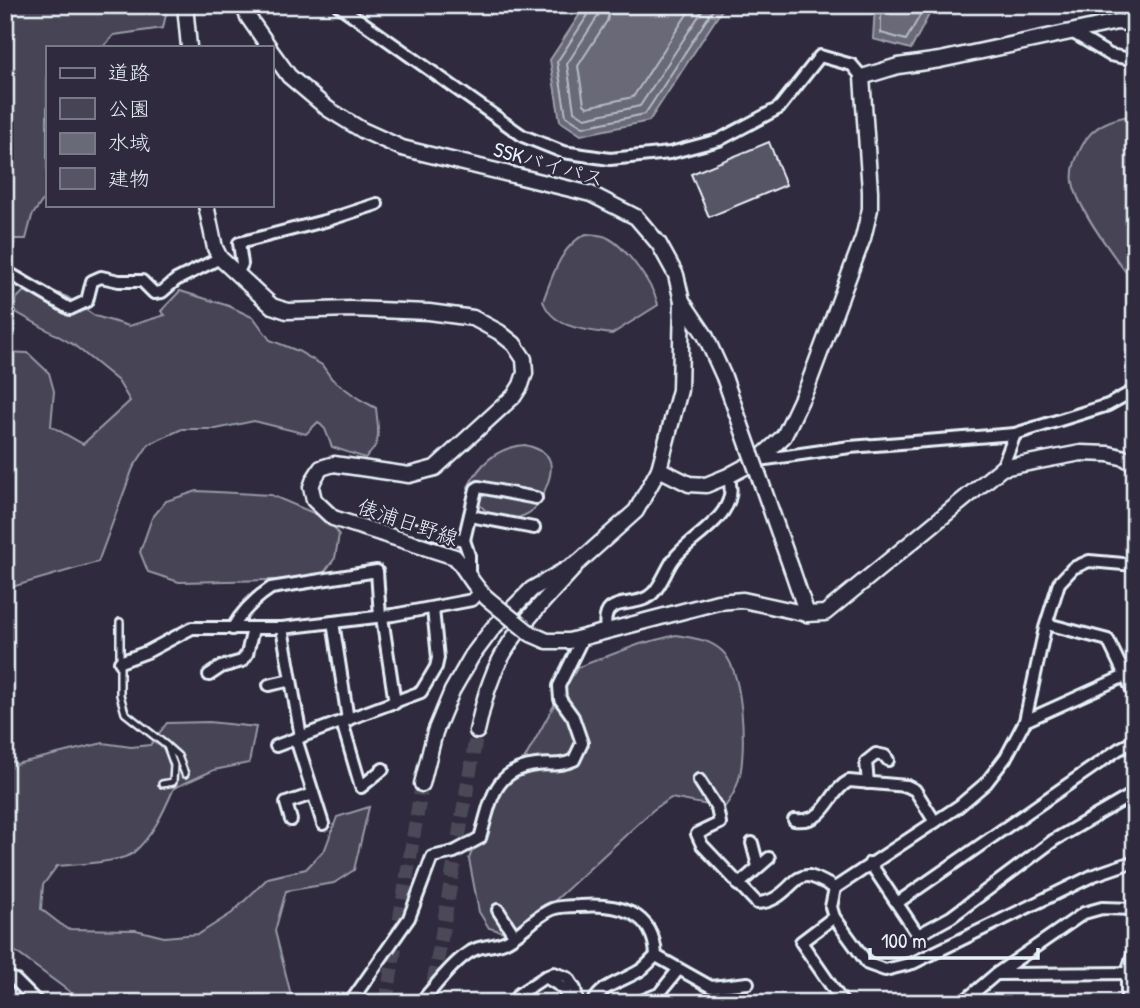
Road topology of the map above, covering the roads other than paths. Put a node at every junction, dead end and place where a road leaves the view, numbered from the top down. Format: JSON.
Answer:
{"nodes":[{"id":1,"x":184,"y":5,"type":"edge"},
{"id":2,"x":243,"y":5,"type":"edge"},
{"id":3,"x":338,"y":5,"type":"edge"},
{"id":4,"x":1135,"y":24,"type":"edge"},
{"id":5,"x":1070,"y":31,"type":"junction"},
{"id":6,"x":189,"y":46,"type":"edge"},
{"id":7,"x":268,"y":46,"type":"edge"},
{"id":8,"x":273,"y":53,"type":"edge"},
{"id":9,"x":1135,"y":60,"type":"edge"},
{"id":10,"x":862,"y":76,"type":"junction"},
{"id":11,"x":377,"y":204,"type":"dead end"},
{"id":12,"x":206,"y":206,"type":"edge"},
{"id":13,"x":220,"y":258,"type":"junction"},
{"id":14,"x":5,"y":271,"type":"edge"},
{"id":15,"x":237,"y":274,"type":"junction"},
{"id":16,"x":682,"y":301,"type":"junction"},
{"id":17,"x":1135,"y":390,"type":"edge"},
{"id":18,"x":1016,"y":434,"type":"junction"},
{"id":19,"x":758,"y":460,"type":"junction"},
{"id":20,"x":1135,"y":465,"type":"edge"},
{"id":21,"x":1002,"y":468,"type":"junction"},
{"id":22,"x":659,"y":469,"type":"junction"},
{"id":23,"x":728,"y":476,"type":"junction"},
{"id":24,"x":536,"y":498,"type":"dead end"},
{"id":25,"x":470,"y":516,"type":"junction"},
{"id":26,"x":406,"y":527,"type":"dead end"},
{"id":27,"x":534,"y":527,"type":"dead end"},
{"id":28,"x":464,"y":541,"type":"junction"},
{"id":29,"x":579,"y":562,"type":"junction"},
{"id":30,"x":1135,"y":565,"type":"edge"},
{"id":31,"x":469,"y":573,"type":"junction"},
{"id":32,"x":483,"y":595,"type":"junction"},
{"id":33,"x":433,"y":609,"type":"junction"},
{"id":34,"x":807,"y":614,"type":"junction"},
{"id":35,"x":381,"y":617,"type":"junction"},
{"id":36,"x":120,"y":622,"type":"dead end"},
{"id":37,"x":333,"y":622,"type":"junction"},
{"id":38,"x":1047,"y":624,"type":"junction"},
{"id":39,"x":282,"y":628,"type":"junction"},
{"id":40,"x":232,"y":629,"type":"junction"},
{"id":41,"x":253,"y":629,"type":"junction"},
{"id":42,"x":607,"y":630,"type":"junction"},
{"id":43,"x":583,"y":637,"type":"junction"},
{"id":44,"x":120,"y":662,"type":"junction"},
{"id":45,"x":209,"y":675,"type":"dead end"},
{"id":46,"x":1125,"y":676,"type":"junction"},
{"id":47,"x":291,"y":680,"type":"junction"},
{"id":48,"x":269,"y":685,"type":"dead end"},
{"id":49,"x":1135,"y":696,"type":"edge"},
{"id":50,"x":395,"y":703,"type":"junction"},
{"id":51,"x":345,"y":721,"type":"junction"},
{"id":52,"x":1025,"y":721,"type":"junction"},
{"id":53,"x":477,"y":731,"type":"tunnel mouth"},
{"id":54,"x":299,"y":738,"type":"junction"},
{"id":55,"x":1135,"y":741,"type":"edge"},
{"id":56,"x":167,"y":746,"type":"junction"},
{"id":57,"x":276,"y":746,"type":"dead end"},
{"id":58,"x":888,"y":760,"type":"dead end"},
{"id":59,"x":383,"y":769,"type":"dead end"},
{"id":60,"x":185,"y":774,"type":"dead end"},
{"id":61,"x":699,"y":780,"type":"dead end"},
{"id":62,"x":868,"y":783,"type":"junction"},
{"id":63,"x":162,"y":784,"type":"dead end"},
{"id":64,"x":422,"y":785,"type":"tunnel mouth"},
{"id":65,"x":707,"y":792,"type":"junction"},
{"id":66,"x":1135,"y":793,"type":"edge"},
{"id":67,"x":313,"y":794,"type":"junction"},
{"id":68,"x":696,"y":799,"type":"dead end"},
{"id":69,"x":291,"y":820,"type":"dead end"},
{"id":70,"x":794,"y":820,"type":"dead end"},
{"id":71,"x":935,"y":822,"type":"junction"},
{"id":72,"x":323,"y":824,"type":"dead end"},
{"id":73,"x":752,"y":843,"type":"dead end"},
{"id":74,"x":768,"y":858,"type":"dead end"},
{"id":75,"x":1135,"y":862,"type":"edge"},
{"id":76,"x":870,"y":863,"type":"junction"},
{"id":77,"x":758,"y":866,"type":"junction"},
{"id":78,"x":738,"y":884,"type":"junction"},
{"id":79,"x":835,"y":888,"type":"junction"},
{"id":80,"x":897,"y":903,"type":"junction"},
{"id":81,"x":1135,"y":909,"type":"edge"},
{"id":82,"x":498,"y":910,"type":"dead end"},
{"id":83,"x":834,"y":917,"type":"junction"},
{"id":84,"x":514,"y":935,"type":"junction"},
{"id":85,"x":1135,"y":947,"type":"edge"},
{"id":86,"x":656,"y":956,"type":"junction"},
{"id":87,"x":678,"y":970,"type":"junction"},
{"id":88,"x":1131,"y":973,"type":"edge"},
{"id":89,"x":996,"y":974,"type":"junction"},
{"id":90,"x":5,"y":975,"type":"edge"},
{"id":91,"x":545,"y":977,"type":"junction"},
{"id":92,"x":748,"y":983,"type":"dead end"},
{"id":93,"x":38,"y":1003,"type":"edge"},
{"id":94,"x":355,"y":1003,"type":"edge"},
{"id":95,"x":420,"y":1003,"type":"edge"},
{"id":96,"x":512,"y":1003,"type":"edge"},
{"id":97,"x":567,"y":1003,"type":"edge"},
{"id":98,"x":578,"y":1003,"type":"edge"},
{"id":99,"x":593,"y":1003,"type":"edge"},
{"id":100,"x":637,"y":1003,"type":"edge"},
{"id":101,"x":843,"y":1003,"type":"edge"},
{"id":102,"x":962,"y":1003,"type":"edge"},
{"id":103,"x":1127,"y":1003,"type":"edge"}],
"edges":[{"from":1,"to":6,"type":"street"},
{"from":2,"to":7,"type":"street","name":"SSKバイパス"},
{"from":3,"to":10,"type":"street"},
{"from":4,"to":5,"type":"street"},
{"from":5,"to":9,"type":"street"},
{"from":5,"to":10,"type":"street"},
{"from":8,"to":16,"type":"street","name":"SSKバイパス"},
{"from":10,"to":19,"type":"street"},
{"from":11,"to":15,"type":"street"},
{"from":12,"to":13,"type":"street"},
{"from":13,"to":14,"type":"street"},
{"from":13,"to":15,"type":"street","name":"俵浦日野線"},
{"from":15,"to":31,"type":"street","name":"俵浦日野線"},
{"from":16,"to":22,"type":"street","name":"SSKバイパス"},
{"from":16,"to":34,"type":"street","bridge":true},
{"from":17,"to":18,"type":"street"},
{"from":18,"to":19,"type":"street"},
{"from":18,"to":21,"type":"street"},
{"from":19,"to":23,"type":"street"},
{"from":20,"to":21,"type":"street"},
{"from":21,"to":34,"type":"street"},
{"from":22,"to":23,"type":"street"},
{"from":22,"to":29,"type":"street","name":"SSKバイパス"},
{"from":23,"to":42,"type":"street"},
{"from":24,"to":25,"type":"street"},
{"from":25,"to":27,"type":"street"},
{"from":25,"to":28,"type":"street"},
{"from":26,"to":28,"type":"street"},
{"from":28,"to":31,"type":"street"},
{"from":29,"to":53,"type":"street"},
{"from":29,"to":64,"type":"street","name":"SSKバイパス"},
{"from":30,"to":38,"type":"street"},
{"from":31,"to":32,"type":"street","name":"俵浦日野線"},
{"from":32,"to":33,"type":"street"},
{"from":32,"to":43,"type":"street","name":"俵浦日野線","bridge":true},
{"from":33,"to":35,"type":"street"},
{"from":33,"to":50,"type":"street"},
{"from":34,"to":42,"type":"street","name":"俵浦日野線"},
{"from":35,"to":37,"type":"street"},
{"from":35,"to":40,"type":"street"},
{"from":35,"to":50,"type":"street"},
{"from":36,"to":44,"type":"lane"},
{"from":37,"to":39,"type":"street"},
{"from":37,"to":51,"type":"street"},
{"from":38,"to":46,"type":"street"},
{"from":38,"to":52,"type":"street"},
{"from":39,"to":41,"type":"street"},
{"from":39,"to":47,"type":"street"},
{"from":40,"to":41,"type":"street"},
{"from":40,"to":44,"type":"street"},
{"from":41,"to":45,"type":"street"},
{"from":42,"to":43,"type":"street","name":"俵浦日野線"},
{"from":43,"to":94,"type":"street"},
{"from":44,"to":56,"type":"lane"},
{"from":46,"to":49,"type":"street"},
{"from":46,"to":52,"type":"street"},
{"from":47,"to":48,"type":"street"},
{"from":47,"to":54,"type":"street"},
{"from":50,"to":51,"type":"street"},
{"from":51,"to":54,"type":"street"},
{"from":51,"to":59,"type":"street"},
{"from":52,"to":71,"type":"street"},
{"from":54,"to":57,"type":"street"},
{"from":54,"to":67,"type":"street"},
{"from":55,"to":80,"type":"street"},
{"from":56,"to":60,"type":"lane"},
{"from":56,"to":63,"type":"lane"},
{"from":58,"to":62,"type":"street"},
{"from":61,"to":65,"type":"street"},
{"from":62,"to":70,"type":"street"},
{"from":62,"to":71,"type":"street"},
{"from":65,"to":68,"type":"street"},
{"from":65,"to":78,"type":"street"},
{"from":66,"to":80,"type":"street"},
{"from":67,"to":69,"type":"street"},
{"from":67,"to":72,"type":"street"},
{"from":71,"to":76,"type":"street"},
{"from":73,"to":77,"type":"street"},
{"from":74,"to":77,"type":"street"},
{"from":75,"to":83,"type":"street"},
{"from":76,"to":79,"type":"street"},
{"from":76,"to":80,"type":"street"},
{"from":77,"to":78,"type":"street"},
{"from":78,"to":79,"type":"street"},
{"from":79,"to":83,"type":"street"},
{"from":81,"to":89,"type":"street"},
{"from":82,"to":84,"type":"street"},
{"from":83,"to":101,"type":"street"},
{"from":84,"to":86,"type":"street"},
{"from":84,"to":95,"type":"street"},
{"from":85,"to":88,"type":"street"},
{"from":86,"to":87,"type":"street"},
{"from":86,"to":99,"type":"street"},
{"from":87,"to":92,"type":"street"},
{"from":87,"to":100,"type":"street"},
{"from":88,"to":89,"type":"street"},
{"from":88,"to":103,"type":"street"},
{"from":89,"to":102,"type":"street"},
{"from":90,"to":93,"type":"street"},
{"from":91,"to":96,"type":"street"},
{"from":91,"to":97,"type":"street"},
{"from":91,"to":98,"type":"street"}]}
